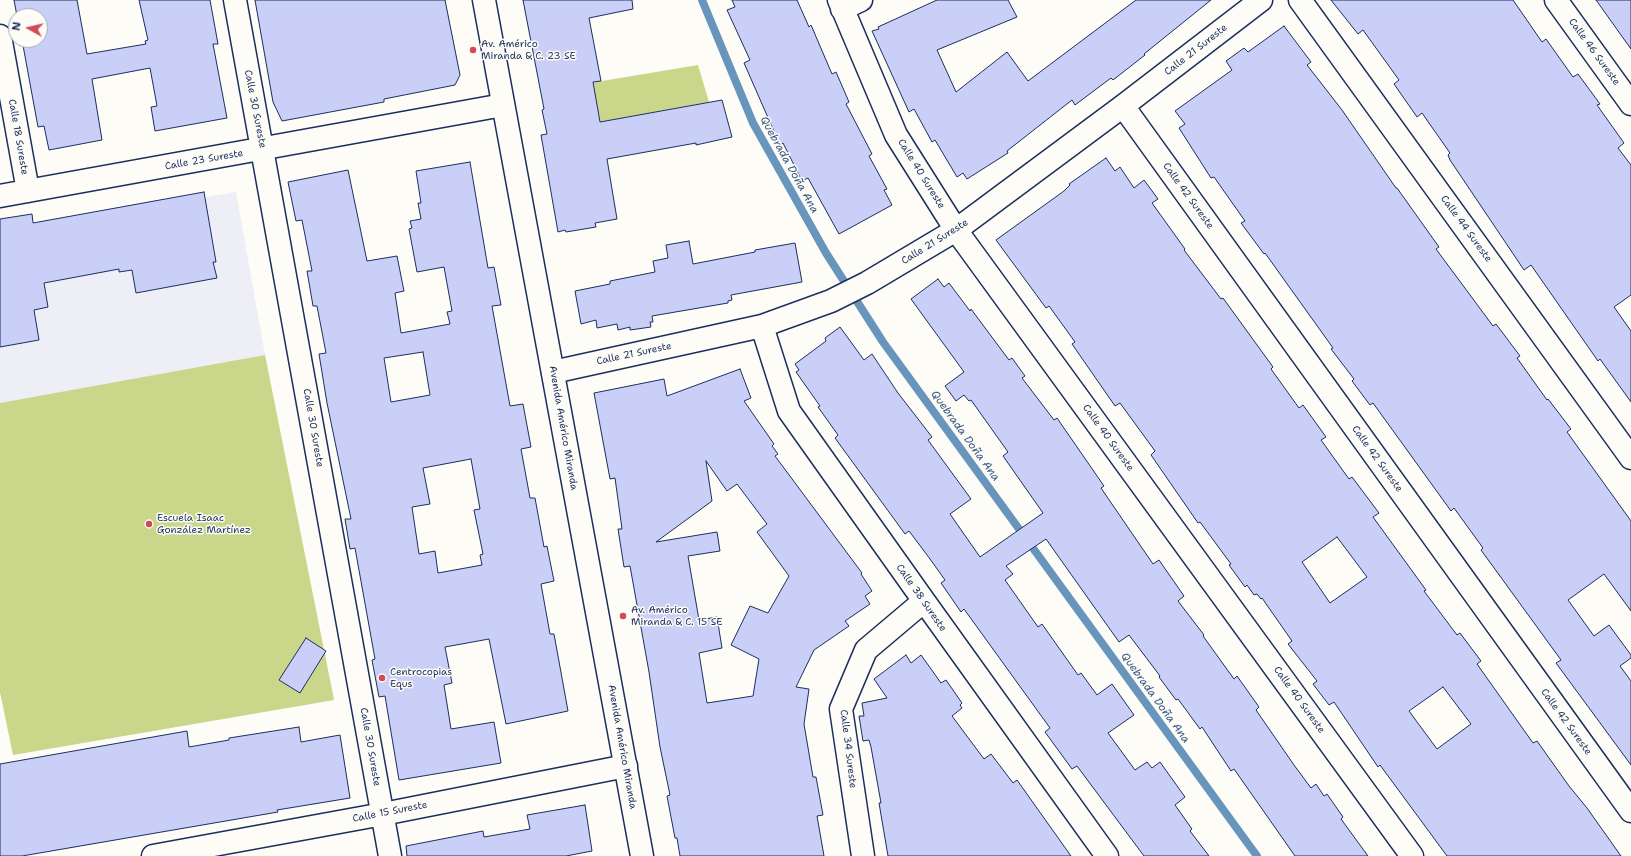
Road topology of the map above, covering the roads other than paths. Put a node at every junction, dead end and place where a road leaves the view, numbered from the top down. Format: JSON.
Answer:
{"nodes":[{"id":1,"x":235,"y":0,"type":"edge"},
{"id":2,"x":484,"y":0,"type":"edge"},
{"id":3,"x":1261,"y":0,"type":"edge"},
{"id":4,"x":1300,"y":0,"type":"edge"},
{"id":5,"x":1556,"y":0,"type":"edge"},
{"id":6,"x":847,"y":3,"type":"edge"},
{"id":7,"x":0,"y":36,"type":"edge"},
{"id":8,"x":1631,"y":104,"type":"edge"},
{"id":9,"x":503,"y":105,"type":"junction"},
{"id":10,"x":1123,"y":106,"type":"junction"},
{"id":11,"x":262,"y":149,"type":"junction"},
{"id":12,"x":28,"y":191,"type":"junction"},
{"id":13,"x":0,"y":196,"type":"edge"},
{"id":14,"x":956,"y":230,"type":"junction"},
{"id":15,"x":762,"y":326,"type":"junction"},
{"id":16,"x":553,"y":372,"type":"junction"},
{"id":17,"x":1631,"y":458,"type":"edge"},
{"id":18,"x":924,"y":601,"type":"junction"},
{"id":19,"x":626,"y":766,"type":"junction"},
{"id":20,"x":1631,"y":812,"type":"edge"},
{"id":21,"x":382,"y":814,"type":"junction"},
{"id":22,"x":153,"y":856,"type":"edge"},
{"id":23,"x":390,"y":856,"type":"edge"},
{"id":24,"x":642,"y":856,"type":"edge"},
{"id":25,"x":863,"y":856,"type":"edge"},
{"id":26,"x":1107,"y":856,"type":"edge"},
{"id":27,"x":1412,"y":856,"type":"edge"}],
"edges":[{"from":1,"to":11,"type":"street","name":"Calle 30 Sureste"},
{"from":2,"to":9,"type":"street","name":"Avenida Américo Miranda"},
{"from":3,"to":10,"type":"street","name":"Calle 21 Sureste"},
{"from":4,"to":17,"type":"street","name":"Calle 44 Sureste"},
{"from":5,"to":8,"type":"street","name":"Calle 46 Sureste"},
{"from":6,"to":14,"type":"street","name":"Calle 40 Sureste"},
{"from":7,"to":12,"type":"street","name":"Calle 18 Sureste"},
{"from":9,"to":11,"type":"street","name":"Calle 23 Sureste"},
{"from":9,"to":16,"type":"street","name":"Avenida Américo Miranda"},
{"from":10,"to":14,"type":"street","name":"Calle 21 Sureste"},
{"from":10,"to":20,"type":"street","name":"Calle 42 Sureste"},
{"from":11,"to":12,"type":"street","name":"Calle 23 Sureste"},
{"from":11,"to":21,"type":"street","name":"Calle 30 Sureste"},
{"from":12,"to":13,"type":"street","name":"Calle 23 Sureste"},
{"from":14,"to":15,"type":"street","name":"Calle 21 Sureste"},
{"from":14,"to":27,"type":"street","name":"Calle 40 Sureste"},
{"from":15,"to":16,"type":"street","name":"Calle 21 Sureste"},
{"from":15,"to":18,"type":"street","name":"Calle 38 Sureste"},
{"from":16,"to":19,"type":"street","name":"Avenida Américo Miranda"},
{"from":18,"to":25,"type":"street","name":"Calle 34 Sureste"},
{"from":18,"to":26,"type":"street","name":"Calle 38 Sureste"},
{"from":19,"to":21,"type":"street","name":"Calle 15 Sureste"},
{"from":19,"to":24,"type":"street","name":"Avenida Américo Miranda"},
{"from":21,"to":22,"type":"street","name":"Calle 15 Sureste"},
{"from":21,"to":23,"type":"street","name":"Calle 30 Sureste"}]}
